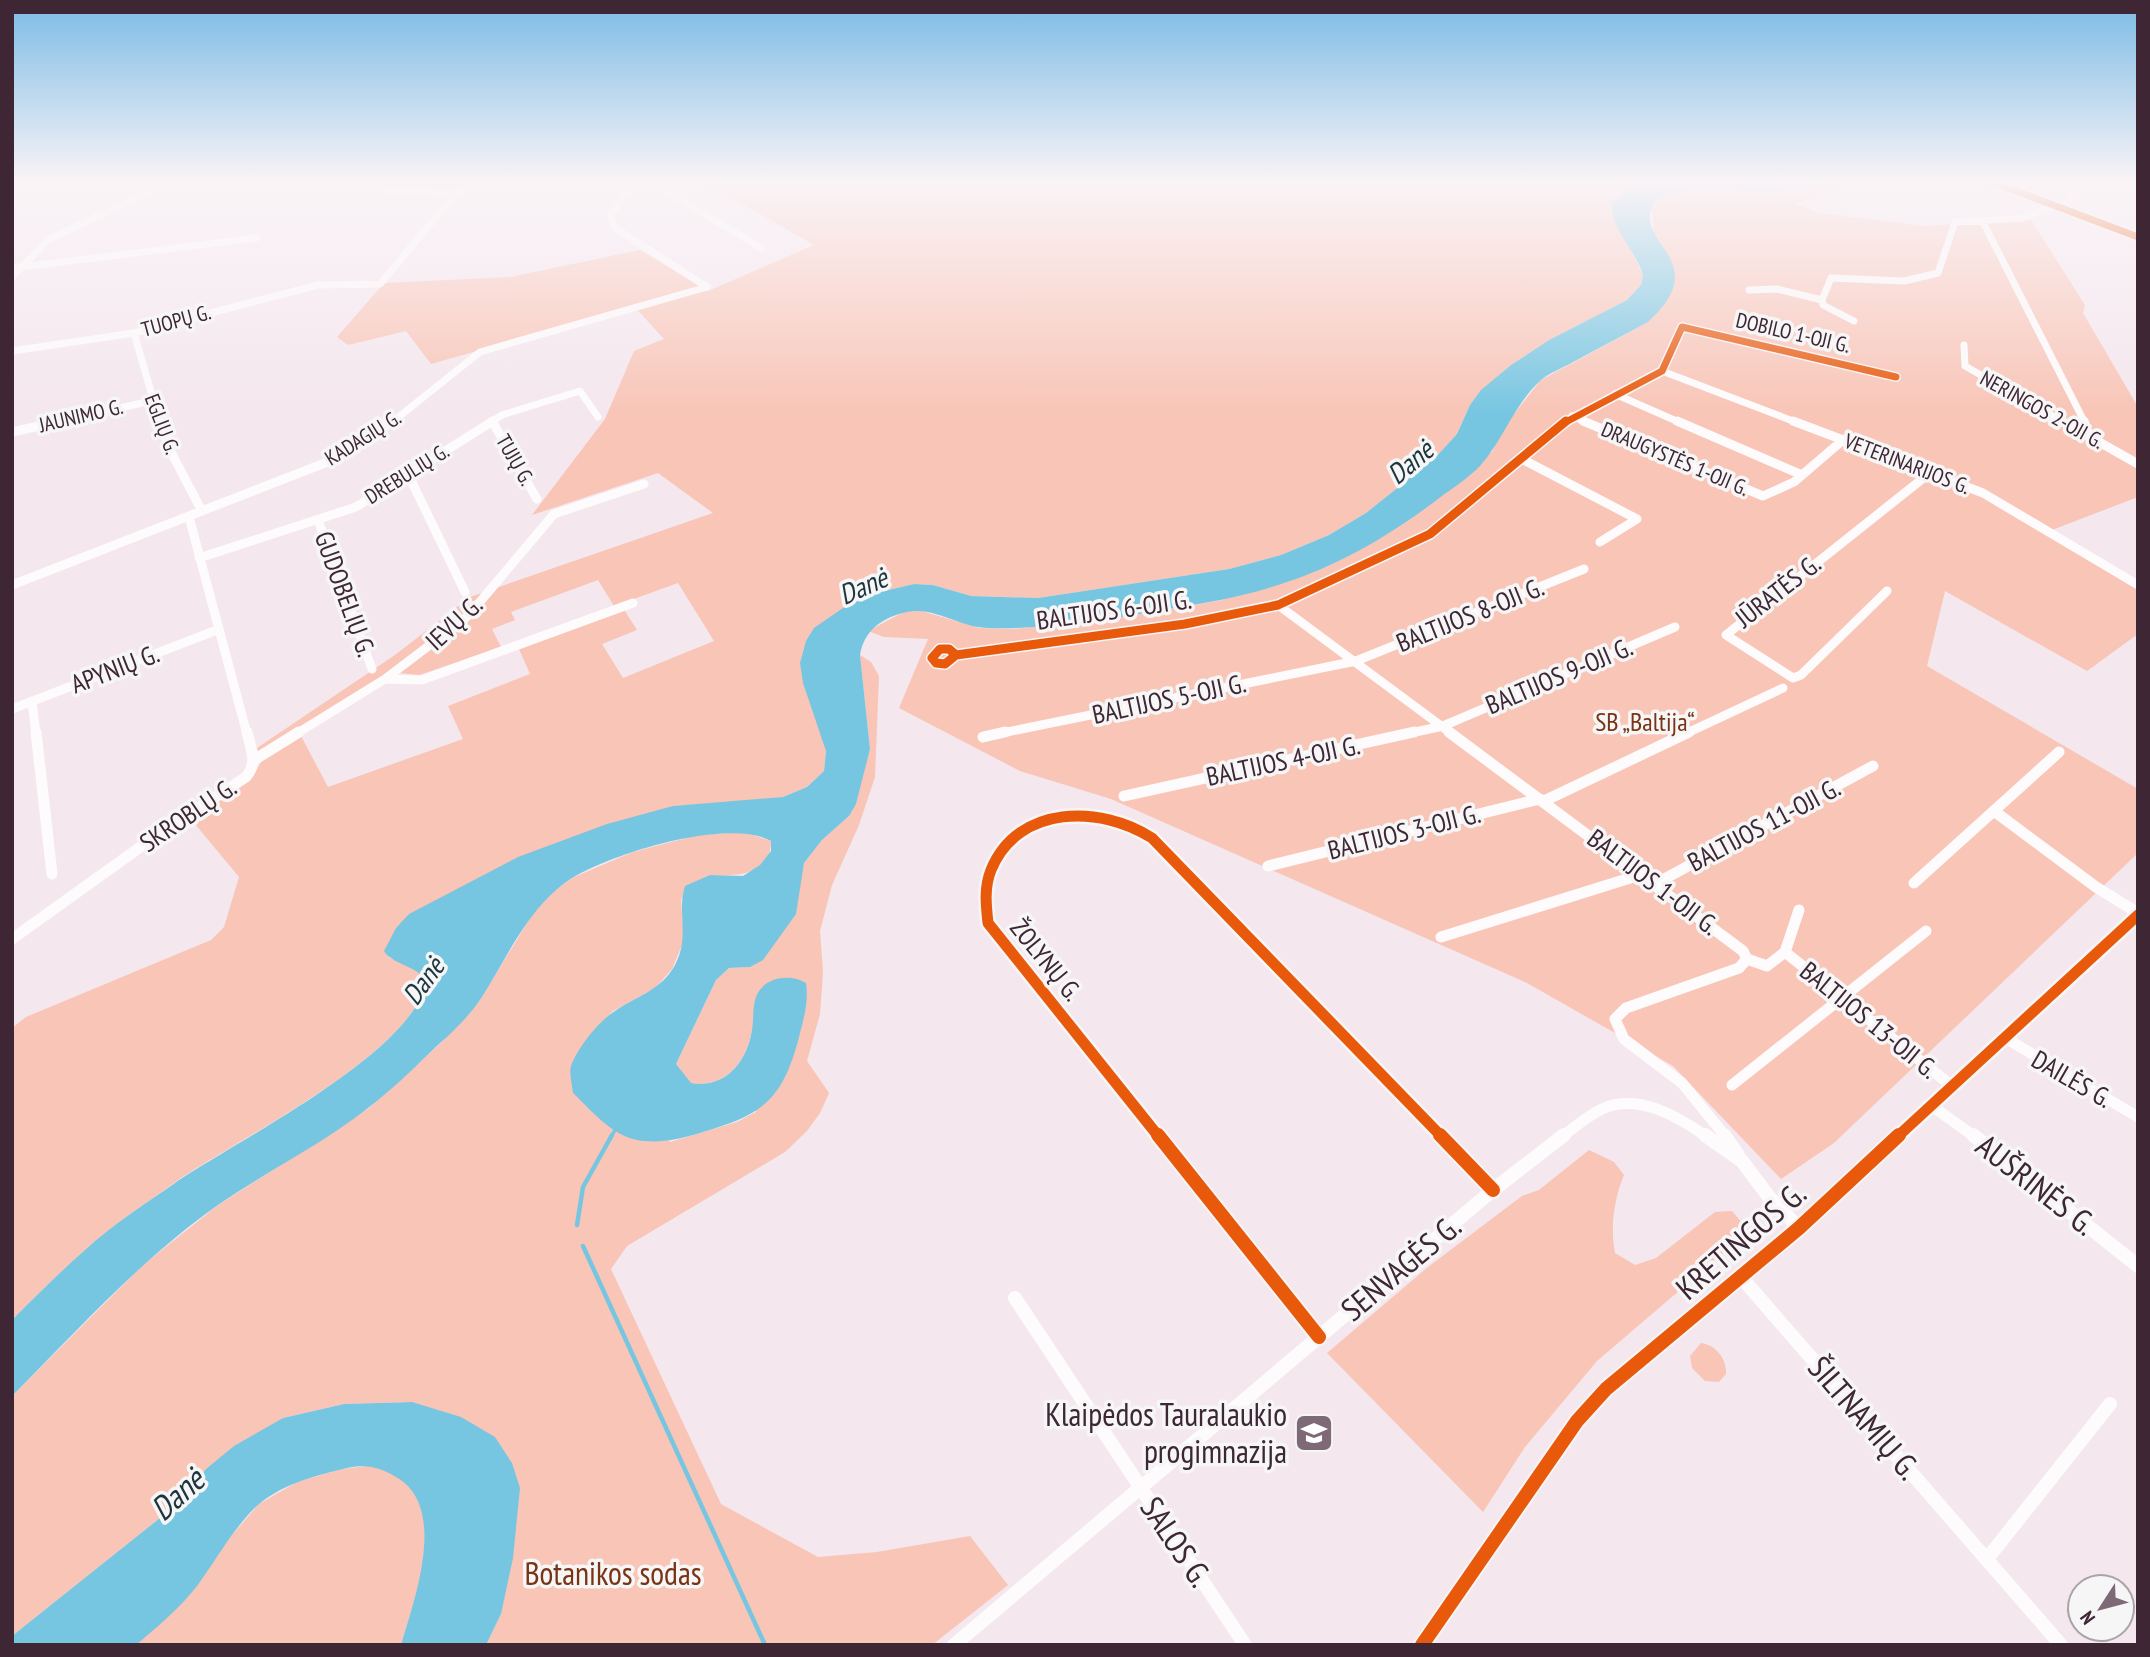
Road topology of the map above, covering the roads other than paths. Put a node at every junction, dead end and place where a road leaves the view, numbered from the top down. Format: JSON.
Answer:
{"nodes":[{"id":1,"x":31,"y":258,"type":"edge"},
{"id":2,"x":98,"y":258,"type":"edge"},
{"id":3,"x":401,"y":258,"type":"edge"},
{"id":4,"x":662,"y":258,"type":"edge"},
{"id":5,"x":1944,"y":258,"type":"edge"},
{"id":6,"x":2002,"y":258,"type":"edge"},
{"id":7,"x":12,"y":268,"type":"edge"},
{"id":8,"x":22,"y":268,"type":"junction"},
{"id":9,"x":12,"y":277,"type":"edge"},
{"id":10,"x":1749,"y":290,"type":"dead end"},
{"id":11,"x":1822,"y":300,"type":"junction"},
{"id":12,"x":1854,"y":321,"type":"dead end"},
{"id":13,"x":134,"y":333,"type":"junction"},
{"id":14,"x":1964,"y":345,"type":"dead end"},
{"id":15,"x":12,"y":351,"type":"edge"},
{"id":16,"x":1662,"y":371,"type":"junction"},
{"id":17,"x":1896,"y":377,"type":"dead end"},
{"id":18,"x":1615,"y":394,"type":"junction"},
{"id":19,"x":151,"y":401,"type":"junction"},
{"id":20,"x":1572,"y":416,"type":"junction"},
{"id":21,"x":598,"y":417,"type":"dead end"},
{"id":22,"x":492,"y":421,"type":"junction"},
{"id":23,"x":12,"y":432,"type":"edge"},
{"id":24,"x":2089,"y":435,"type":"junction"},
{"id":25,"x":1844,"y":439,"type":"junction"},
{"id":26,"x":1520,"y":458,"type":"junction"},
{"id":27,"x":2138,"y":464,"type":"edge"},
{"id":28,"x":1931,"y":472,"type":"junction"},
{"id":29,"x":408,"y":474,"type":"junction"},
{"id":30,"x":1802,"y":475,"type":"junction"},
{"id":31,"x":644,"y":484,"type":"dead end"},
{"id":32,"x":537,"y":499,"type":"dead end"},
{"id":33,"x":201,"y":511,"type":"junction"},
{"id":34,"x":189,"y":517,"type":"junction"},
{"id":35,"x":318,"y":520,"type":"junction"},
{"id":36,"x":1600,"y":542,"type":"dead end"},
{"id":37,"x":199,"y":558,"type":"junction"},
{"id":38,"x":1584,"y":569,"type":"dead end"},
{"id":39,"x":12,"y":585,"type":"edge"},
{"id":40,"x":2138,"y":585,"type":"edge"},
{"id":41,"x":1887,"y":591,"type":"dead end"},
{"id":42,"x":465,"y":592,"type":"dead end"},
{"id":43,"x":633,"y":603,"type":"dead end"},
{"id":44,"x":1278,"y":605,"type":"junction"},
{"id":45,"x":1675,"y":627,"type":"dead end"},
{"id":46,"x":217,"y":630,"type":"junction"},
{"id":47,"x":956,"y":654,"type":"dead end"},
{"id":48,"x":1356,"y":660,"type":"junction"},
{"id":49,"x":373,"y":669,"type":"dead end"},
{"id":50,"x":385,"y":679,"type":"junction"},
{"id":51,"x":1783,"y":688,"type":"dead end"},
{"id":52,"x":32,"y":701,"type":"junction"},
{"id":53,"x":12,"y":709,"type":"edge"},
{"id":54,"x":1443,"y":726,"type":"junction"},
{"id":55,"x":983,"y":737,"type":"dead end"},
{"id":56,"x":2059,"y":752,"type":"dead end"},
{"id":57,"x":254,"y":760,"type":"junction"},
{"id":58,"x":1873,"y":766,"type":"dead end"},
{"id":59,"x":1124,"y":796,"type":"dead end"},
{"id":60,"x":1542,"y":800,"type":"junction"},
{"id":61,"x":1994,"y":810,"type":"junction"},
{"id":62,"x":1268,"y":866,"type":"dead end"},
{"id":63,"x":52,"y":874,"type":"dead end"},
{"id":64,"x":1643,"y":874,"type":"junction"},
{"id":65,"x":1914,"y":883,"type":"dead end"},
{"id":66,"x":1655,"y":884,"type":"junction"},
{"id":67,"x":1799,"y":910,"type":"dead end"},
{"id":68,"x":2138,"y":914,"type":"edge"},
{"id":69,"x":1926,"y":931,"type":"dead end"},
{"id":70,"x":1441,"y":937,"type":"dead end"},
{"id":71,"x":12,"y":939,"type":"edge"},
{"id":72,"x":1785,"y":952,"type":"junction"},
{"id":73,"x":1747,"y":959,"type":"junction"},
{"id":74,"x":1842,"y":998,"type":"junction"},
{"id":75,"x":2007,"y":1039,"type":"junction"},
{"id":76,"x":1732,"y":1085,"type":"dead end"},
{"id":77,"x":1953,"y":1087,"type":"junction"},
{"id":78,"x":1932,"y":1107,"type":"junction"},
{"id":79,"x":2138,"y":1117,"type":"edge"},
{"id":80,"x":1742,"y":1161,"type":"junction"},
{"id":81,"x":1493,"y":1190,"type":"junction"},
{"id":82,"x":1799,"y":1228,"type":"junction"},
{"id":83,"x":2138,"y":1266,"type":"edge"},
{"id":84,"x":1741,"y":1277,"type":"junction"},
{"id":85,"x":1015,"y":1298,"type":"dead end"},
{"id":86,"x":1319,"y":1337,"type":"junction"},
{"id":87,"x":2110,"y":1404,"type":"dead end"},
{"id":88,"x":1141,"y":1490,"type":"junction"},
{"id":89,"x":1987,"y":1559,"type":"junction"},
{"id":90,"x":954,"y":1645,"type":"edge"},
{"id":91,"x":1245,"y":1645,"type":"edge"},
{"id":92,"x":1422,"y":1645,"type":"edge"},
{"id":93,"x":2061,"y":1645,"type":"edge"}],
"edges":[{"from":1,"to":8,"type":"street"},
{"from":2,"to":8,"type":"street"},
{"from":3,"to":13,"type":"street","name":"TUOPŲ G."},
{"from":4,"to":33,"type":"street","name":"KADAGIŲ G."},
{"from":5,"to":11,"type":"street"},
{"from":6,"to":24,"type":"street"},
{"from":7,"to":8,"type":"street"},
{"from":8,"to":9,"type":"street"},
{"from":10,"to":11,"type":"street"},
{"from":11,"to":12,"type":"street"},
{"from":13,"to":15,"type":"street","name":"TUOPŲ G."},
{"from":13,"to":19,"type":"street","name":"EGLIŲ G."},
{"from":14,"to":24,"type":"street","name":"NERINGOS 2-OJI G."},
{"from":16,"to":17,"type":"street","name":"DOBILO 1-OJI G."},
{"from":16,"to":18,"type":"street","name":"BALTIJOS 6-OJI G."},
{"from":16,"to":25,"type":"street","name":"VETERINARIJOS G."},
{"from":18,"to":20,"type":"street","name":"BALTIJOS 6-OJI G."},
{"from":18,"to":30,"type":"street"},
{"from":19,"to":23,"type":"street","name":"JAUNIMO G."},
{"from":19,"to":33,"type":"street","name":"EGLIŲ G."},
{"from":20,"to":26,"type":"street","name":"BALTIJOS 6-OJI G."},
{"from":20,"to":30,"type":"street","name":"DRAUGYSTĖS 1-OJI G."},
{"from":21,"to":22,"type":"street","name":"DREBULIŲ G."},
{"from":22,"to":29,"type":"street","name":"DREBULIŲ G."},
{"from":22,"to":32,"type":"street","name":"TUJŲ G."},
{"from":24,"to":27,"type":"street","name":"NERINGOS 2-OJI G."},
{"from":25,"to":28,"type":"street","name":"VETERINARIJOS G."},
{"from":25,"to":30,"type":"street","name":"DRAUGYSTĖS 1-OJI G."},
{"from":26,"to":36,"type":"street"},
{"from":26,"to":44,"type":"street","name":"BALTIJOS 6-OJI G."},
{"from":28,"to":40,"type":"street","name":"VETERINARIJOS G."},
{"from":28,"to":41,"type":"street","name":"JŪRATĖS G."},
{"from":29,"to":35,"type":"street","name":"DREBULIŲ G."},
{"from":29,"to":42,"type":"street"},
{"from":31,"to":50,"type":"street","name":"IEVŲ G."},
{"from":33,"to":34,"type":"street","name":"KADAGIŲ G."},
{"from":34,"to":37,"type":"street","name":"SKROBLŲ G."},
{"from":34,"to":39,"type":"street","name":"KADAGIŲ G."},
{"from":35,"to":37,"type":"street","name":"DREBULIŲ G."},
{"from":35,"to":49,"type":"street","name":"GUDOBELIŲ G."},
{"from":37,"to":46,"type":"street","name":"SKROBLŲ G."},
{"from":38,"to":48,"type":"street","name":"BALTIJOS 8-OJI G."},
{"from":43,"to":50,"type":"street"},
{"from":44,"to":47,"type":"street","name":"BALTIJOS 6-OJI G."},
{"from":44,"to":48,"type":"street","name":"BALTIJOS 1-OJI G."},
{"from":45,"to":54,"type":"street","name":"BALTIJOS 9-OJI G."},
{"from":46,"to":52,"type":"street","name":"APYNIŲ G."},
{"from":46,"to":57,"type":"street","name":"SKROBLŲ G."},
{"from":48,"to":54,"type":"street","name":"BALTIJOS 1-OJI G."},
{"from":48,"to":55,"type":"street","name":"BALTIJOS 5-OJI G."},
{"from":50,"to":57,"type":"street","name":"IEVŲ G."},
{"from":51,"to":60,"type":"street","name":"BALTIJOS 3-OJI G."},
{"from":52,"to":53,"type":"street","name":"APYNIŲ G."},
{"from":52,"to":63,"type":"street"},
{"from":54,"to":59,"type":"street","name":"BALTIJOS 4-OJI G."},
{"from":54,"to":60,"type":"street","name":"BALTIJOS 1-OJI G."},
{"from":56,"to":61,"type":"street"},
{"from":57,"to":71,"type":"street","name":"SKROBLŲ G."},
{"from":58,"to":66,"type":"street","name":"BALTIJOS 11-OJI G."},
{"from":60,"to":62,"type":"street","name":"BALTIJOS 3-OJI G."},
{"from":60,"to":64,"type":"street","name":"BALTIJOS 1-OJI G."},
{"from":61,"to":65,"type":"street"},
{"from":61,"to":68,"type":"street"},
{"from":64,"to":66,"type":"street","name":"BALTIJOS 1-OJI G."},
{"from":64,"to":70,"type":"street"},
{"from":66,"to":73,"type":"street","name":"BALTIJOS 1-OJI G."},
{"from":67,"to":72,"type":"street","name":"BALTIJOS 13-OJI G."},
{"from":68,"to":75,"type":"street","name":"KRETINGOS G."},
{"from":69,"to":74,"type":"street"},
{"from":72,"to":73,"type":"street","name":"BALTIJOS 13-OJI G."},
{"from":72,"to":74,"type":"street","name":"BALTIJOS 13-OJI G."},
{"from":73,"to":80,"type":"street","name":"BALTIJOS 1-OJI G."},
{"from":74,"to":76,"type":"street"},
{"from":74,"to":77,"type":"street","name":"BALTIJOS 13-OJI G."},
{"from":75,"to":77,"type":"street","name":"KRETINGOS G."},
{"from":75,"to":79,"type":"street","name":"DAILĖS G."},
{"from":77,"to":78,"type":"street","name":"KRETINGOS G."},
{"from":78,"to":82,"type":"street","name":"KRETINGOS G."},
{"from":78,"to":83,"type":"street","name":"AUŠRINĖS G."},
{"from":80,"to":81,"type":"street","name":"SENVAGĖS G."},
{"from":80,"to":82,"type":"street","name":"SENVAGĖS G."},
{"from":81,"to":86,"type":"street","name":"SENVAGĖS G."},
{"from":81,"to":86,"type":"street","name":"ŽOLYNŲ G."},
{"from":82,"to":84,"type":"street","name":"KRETINGOS G."},
{"from":84,"to":89,"type":"street","name":"ŠILTNAMIŲ G."},
{"from":84,"to":92,"type":"street","name":"KRETINGOS G."},
{"from":85,"to":88,"type":"street","name":"SALOS G."},
{"from":86,"to":88,"type":"street","name":"SENVAGĖS G."},
{"from":87,"to":89,"type":"street"},
{"from":88,"to":90,"type":"street","name":"SENVAGĖS G."},
{"from":88,"to":91,"type":"street","name":"SALOS G."},
{"from":89,"to":93,"type":"street","name":"ŠILTNAMIŲ G."}]}
